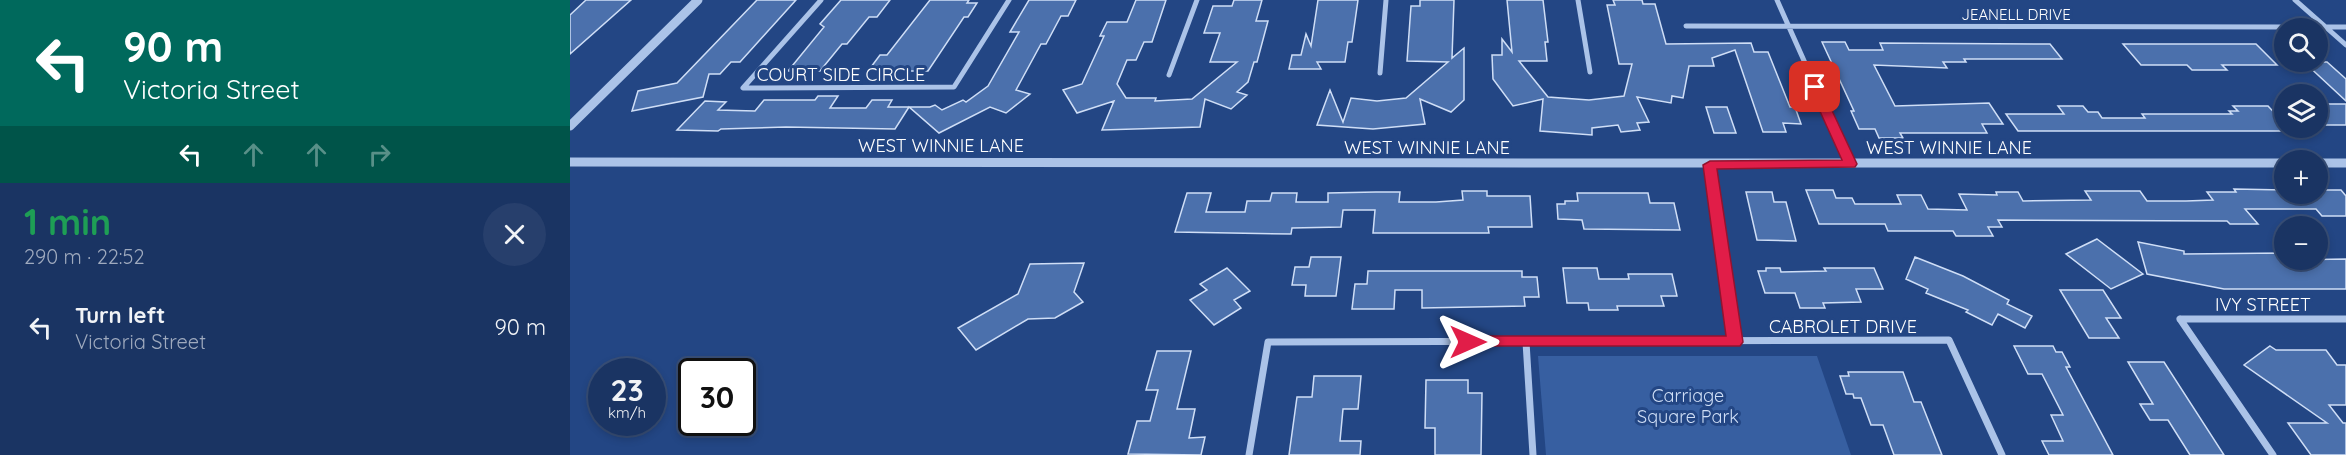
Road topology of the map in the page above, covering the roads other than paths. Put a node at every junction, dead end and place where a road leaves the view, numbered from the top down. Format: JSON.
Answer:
{"nodes":[{"id":1,"x":698,"y":0,"type":"edge"},
{"id":2,"x":821,"y":0,"type":"edge"},
{"id":3,"x":1009,"y":0,"type":"edge"},
{"id":4,"x":1197,"y":0,"type":"edge"},
{"id":5,"x":1386,"y":0,"type":"edge"},
{"id":6,"x":1578,"y":0,"type":"edge"},
{"id":7,"x":1777,"y":0,"type":"edge"},
{"id":8,"x":2295,"y":0,"type":"edge"},
{"id":9,"x":2315,"y":18,"type":"edge"},
{"id":10,"x":1686,"y":26,"type":"dead end"},
{"id":11,"x":1789,"y":26,"type":"junction"},
{"id":12,"x":2274,"y":27,"type":"edge"},
{"id":13,"x":2328,"y":27,"type":"edge"},
{"id":14,"x":2346,"y":27,"type":"edge"},
{"id":15,"x":2328,"y":30,"type":"edge"},
{"id":16,"x":2346,"y":45,"type":"edge"},
{"id":17,"x":1590,"y":72,"type":"dead end"},
{"id":18,"x":1380,"y":73,"type":"dead end"},
{"id":19,"x":1169,"y":75,"type":"dead end"},
{"id":20,"x":570,"y":126,"type":"edge"},
{"id":21,"x":570,"y":162,"type":"edge"},
{"id":22,"x":2274,"y":163,"type":"edge"},
{"id":23,"x":2328,"y":163,"type":"edge"},
{"id":24,"x":2346,"y":163,"type":"edge"},
{"id":25,"x":1850,"y":164,"type":"junction"},
{"id":26,"x":1710,"y":165,"type":"junction"},
{"id":27,"x":2346,"y":320,"type":"edge"},
{"id":28,"x":1526,"y":342,"type":"junction"},
{"id":29,"x":1735,"y":342,"type":"junction"},
{"id":30,"x":1249,"y":455,"type":"edge"},
{"id":31,"x":1533,"y":455,"type":"edge"},
{"id":32,"x":2002,"y":455,"type":"edge"},
{"id":33,"x":2273,"y":455,"type":"edge"}],
"edges":[{"from":1,"to":20,"type":"street"},
{"from":2,"to":3,"type":"street","name":"COURT SIDE CIRCLE"},
{"from":4,"to":19,"type":"street"},
{"from":5,"to":18,"type":"street"},
{"from":6,"to":17,"type":"street"},
{"from":7,"to":11,"type":"street"},
{"from":8,"to":9,"type":"street"},
{"from":10,"to":11,"type":"street","name":"JEANELL DRIVE"},
{"from":11,"to":12,"type":"street","name":"JEANELL DRIVE"},
{"from":11,"to":25,"type":"street"},
{"from":13,"to":14,"type":"street","name":"JEANELL DRIVE"},
{"from":15,"to":16,"type":"street"},
{"from":21,"to":26,"type":"street","name":"WEST WINNIE LANE"},
{"from":22,"to":25,"type":"street","name":"WEST WINNIE LANE"},
{"from":23,"to":24,"type":"street"},
{"from":25,"to":26,"type":"street","name":"WEST WINNIE LANE"},
{"from":26,"to":29,"type":"street"},
{"from":27,"to":33,"type":"street","name":"IVY STREET"},
{"from":28,"to":29,"type":"street","name":"CABROLET DRIVE"},
{"from":28,"to":30,"type":"street","name":"CABROLET DRIVE"},
{"from":28,"to":31,"type":"street"},
{"from":29,"to":32,"type":"street","name":"CABROLET DRIVE"}]}
